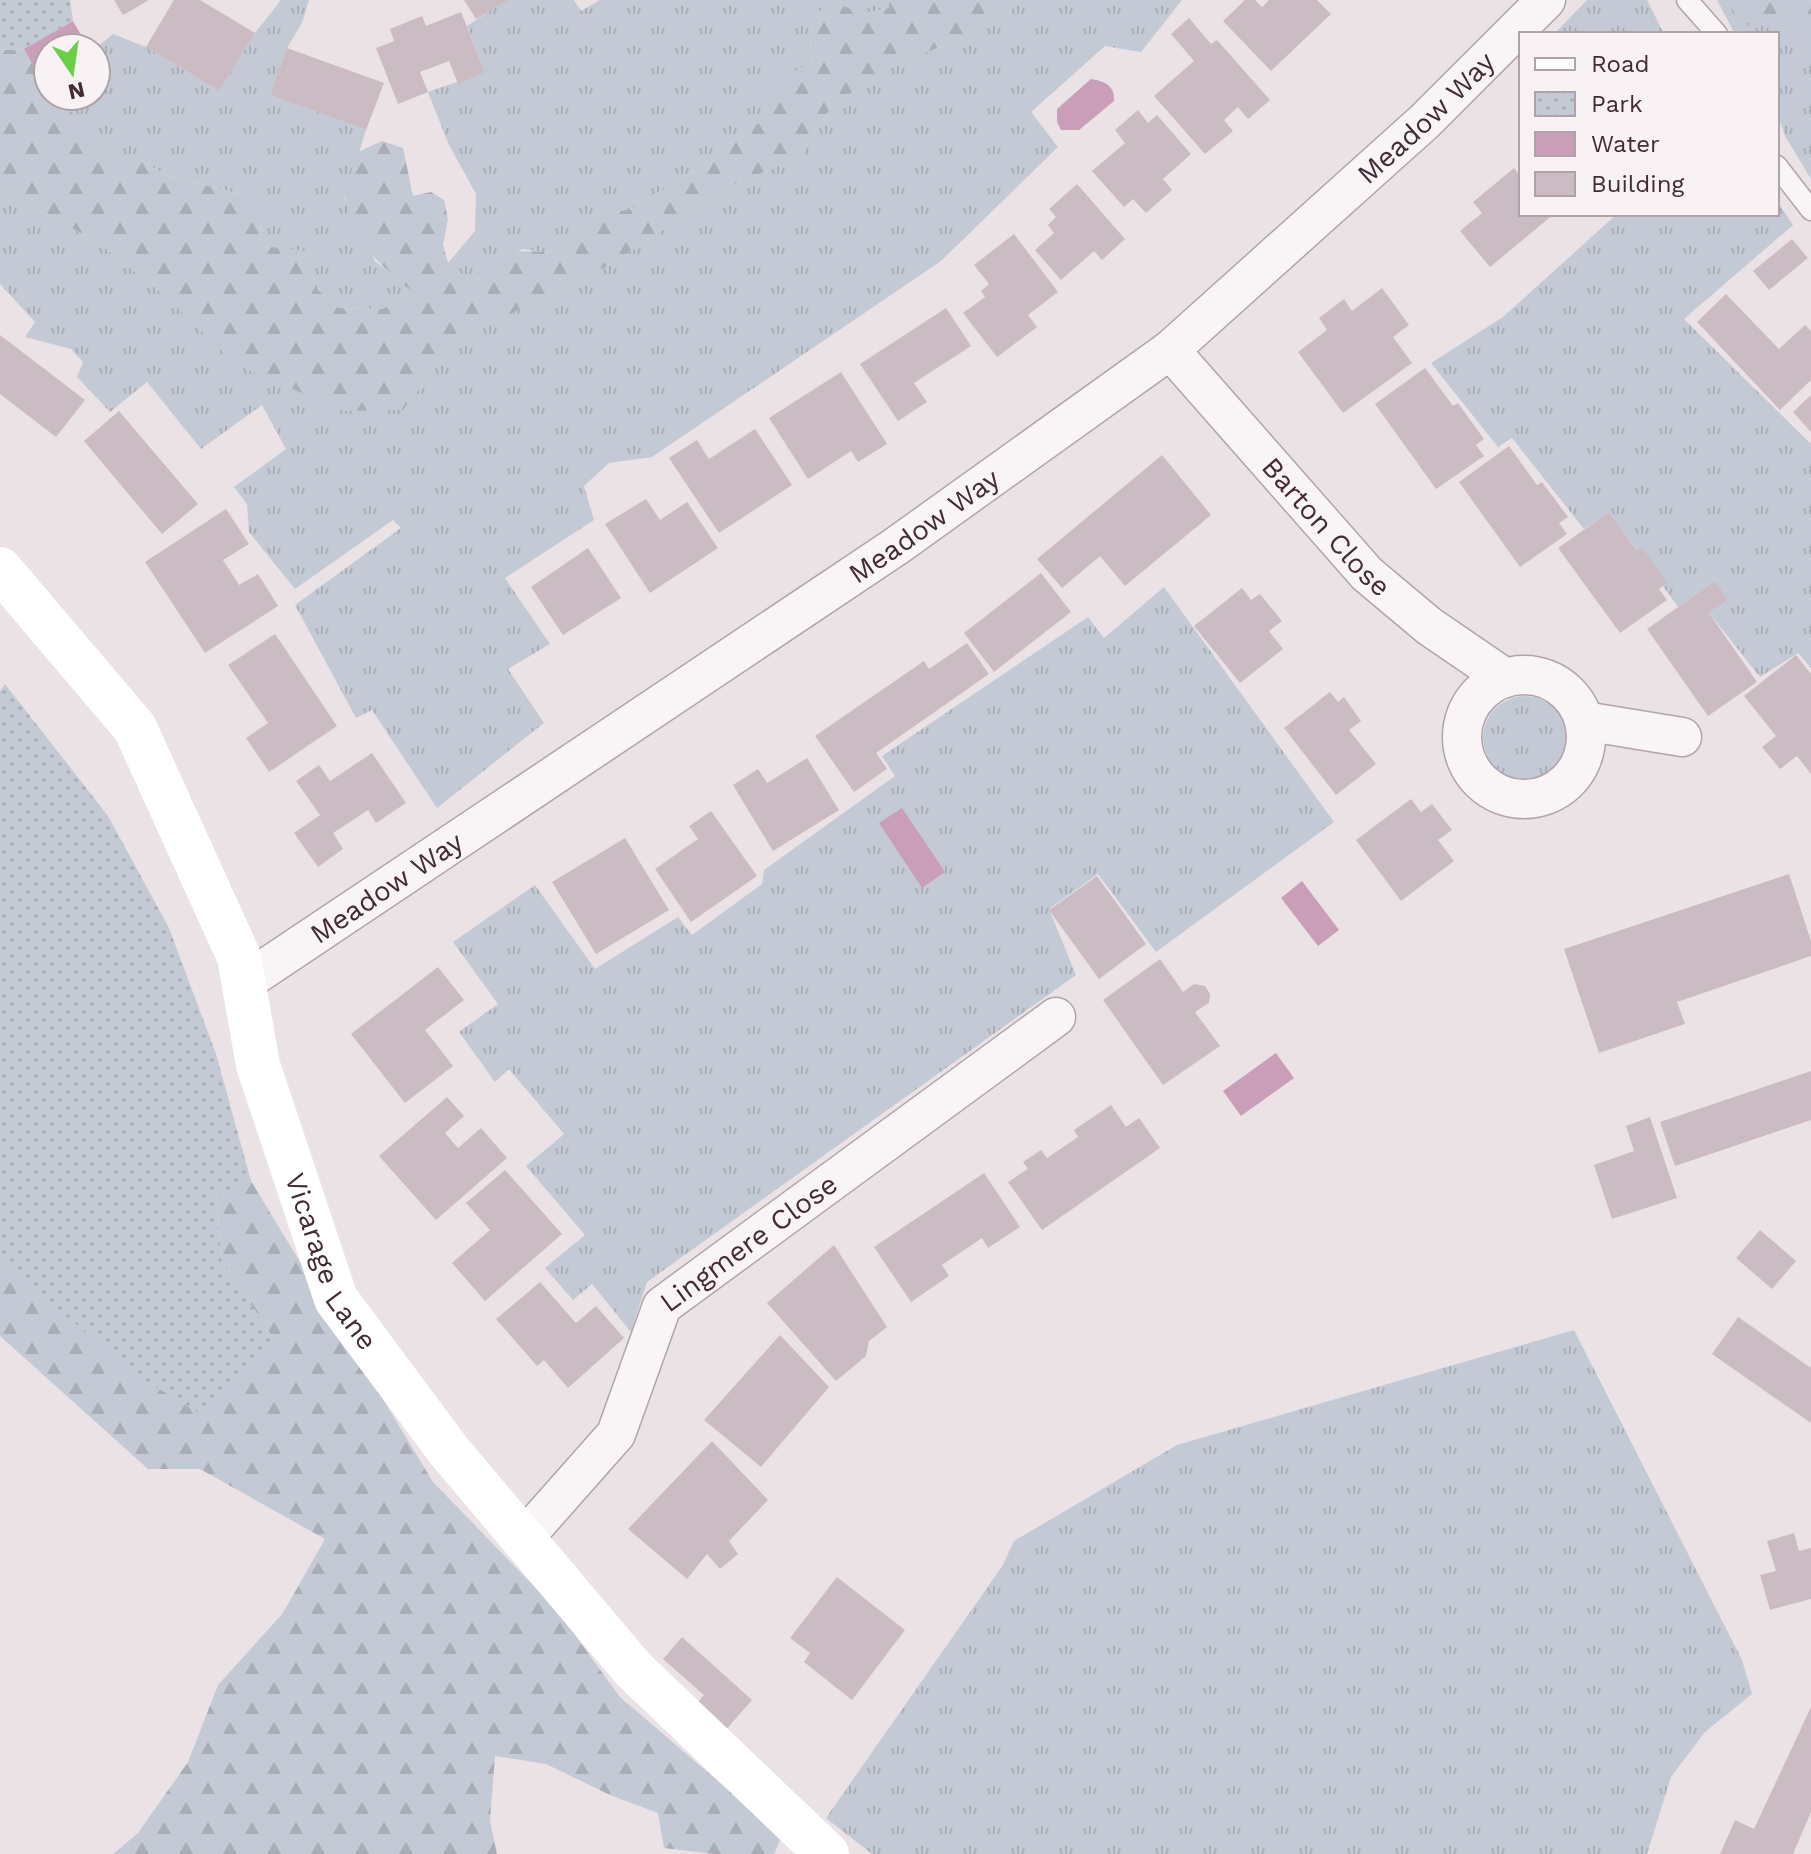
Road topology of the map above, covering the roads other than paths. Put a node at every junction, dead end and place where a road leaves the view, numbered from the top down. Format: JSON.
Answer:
{"nodes":[{"id":1,"x":1546,"y":0,"type":"edge"},
{"id":2,"x":1687,"y":0,"type":"edge"},
{"id":3,"x":1715,"y":32,"type":"edge"},
{"id":4,"x":1779,"y":169,"type":"edge"},
{"id":5,"x":1811,"y":210,"type":"edge"},
{"id":6,"x":1170,"y":350,"type":"junction"},
{"id":7,"x":0,"y":569,"type":"edge"},
{"id":8,"x":1505,"y":678,"type":"junction"},
{"id":9,"x":1584,"y":721,"type":"junction"},
{"id":10,"x":1682,"y":737,"type":"dead end"},
{"id":11,"x":245,"y":982,"type":"junction"},
{"id":12,"x":1056,"y":1017,"type":"dead end"},
{"id":13,"x":524,"y":1538,"type":"junction"},
{"id":14,"x":827,"y":1854,"type":"edge"}],
"edges":[{"from":1,"to":6,"type":"street","name":"Meadow Way"},
{"from":2,"to":3,"type":"lane"},
{"from":4,"to":5,"type":"lane"},
{"from":6,"to":8,"type":"street","name":"Barton Close"},
{"from":6,"to":11,"type":"street","name":"Meadow Way"},
{"from":7,"to":11,"type":"street","name":"Vicarage Lane"},
{"from":8,"to":9,"type":"street"},
{"from":8,"to":9,"type":"street"},
{"from":9,"to":10,"type":"street"},
{"from":11,"to":13,"type":"street","name":"Vicarage Lane"},
{"from":12,"to":13,"type":"street","name":"Lingmere Close"},
{"from":13,"to":14,"type":"street","name":"Vicarage Lane"}]}
